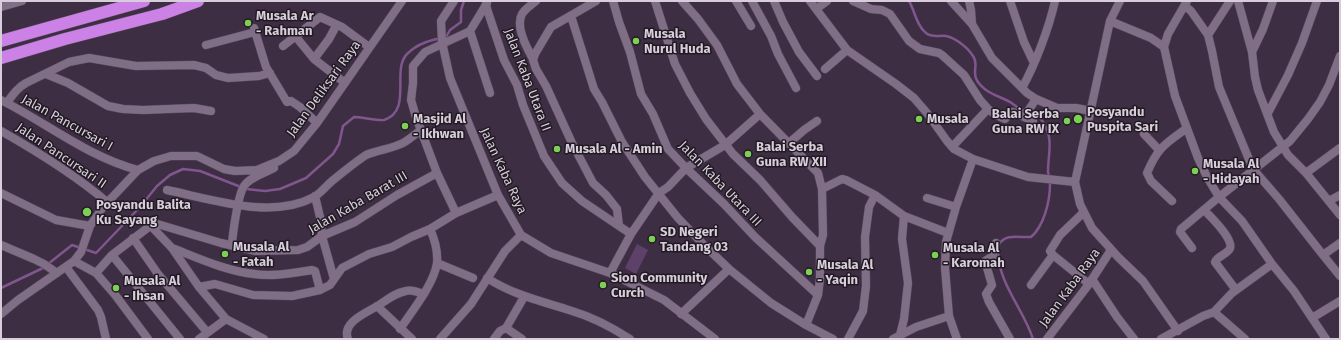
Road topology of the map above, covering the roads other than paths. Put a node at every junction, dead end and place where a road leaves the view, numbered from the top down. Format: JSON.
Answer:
{"nodes":[{"id":1,"x":22,"y":1,"type":"edge"},
{"id":2,"x":144,"y":1,"type":"edge"},
{"id":3,"x":198,"y":1,"type":"edge"},
{"id":4,"x":454,"y":1,"type":"edge"},
{"id":5,"x":536,"y":1,"type":"edge"},
{"id":6,"x":596,"y":1,"type":"edge"},
{"id":7,"x":613,"y":1,"type":"edge"},
{"id":8,"x":655,"y":1,"type":"edge"},
{"id":9,"x":682,"y":1,"type":"edge"},
{"id":10,"x":736,"y":1,"type":"edge"},
{"id":11,"x":752,"y":1,"type":"edge"},
{"id":12,"x":774,"y":1,"type":"edge"},
{"id":13,"x":810,"y":1,"type":"edge"},
{"id":14,"x":827,"y":1,"type":"edge"},
{"id":15,"x":853,"y":1,"type":"edge"},
{"id":16,"x":951,"y":1,"type":"edge"},
{"id":17,"x":969,"y":1,"type":"edge"},
{"id":18,"x":1010,"y":1,"type":"edge"},
{"id":19,"x":1055,"y":1,"type":"edge"},
{"id":20,"x":1120,"y":1,"type":"edge"},
{"id":21,"x":1230,"y":1,"type":"edge"},
{"id":22,"x":1238,"y":1,"type":"edge"},
{"id":23,"x":1273,"y":1,"type":"edge"},
{"id":24,"x":1317,"y":1,"type":"edge"},
{"id":25,"x":399,"y":2,"type":"edge"},
{"id":26,"x":488,"y":3,"type":"edge"},
{"id":27,"x":1186,"y":3,"type":"edge"},
{"id":28,"x":1,"y":7,"type":"edge"},
{"id":29,"x":816,"y":9,"type":"junction"},
{"id":30,"x":571,"y":16,"type":"junction"},
{"id":31,"x":1110,"y":21,"type":"junction"},
{"id":32,"x":972,"y":24,"type":"junction"},
{"id":33,"x":336,"y":26,"type":"junction"},
{"id":34,"x":751,"y":26,"type":"dead end"},
{"id":35,"x":470,"y":31,"type":"junction"},
{"id":36,"x":1208,"y":35,"type":"junction"},
{"id":37,"x":296,"y":37,"type":"junction"},
{"id":38,"x":1,"y":41,"type":"edge"},
{"id":39,"x":443,"y":43,"type":"junction"},
{"id":40,"x":206,"y":45,"type":"dead end"},
{"id":41,"x":283,"y":46,"type":"dead end"},
{"id":42,"x":369,"y":47,"type":"junction"},
{"id":43,"x":1164,"y":47,"type":"junction"},
{"id":44,"x":847,"y":50,"type":"junction"},
{"id":45,"x":1252,"y":52,"type":"junction"},
{"id":46,"x":1340,"y":56,"type":"edge"},
{"id":47,"x":1,"y":58,"type":"edge"},
{"id":48,"x":314,"y":59,"type":"junction"},
{"id":49,"x":533,"y":60,"type":"junction"},
{"id":50,"x":1034,"y":63,"type":"junction"},
{"id":51,"x":825,"y":69,"type":"dead end"},
{"id":52,"x":270,"y":73,"type":"junction"},
{"id":53,"x":46,"y":74,"type":"junction"},
{"id":54,"x":817,"y":76,"type":"dead end"},
{"id":55,"x":345,"y":83,"type":"junction"},
{"id":56,"x":796,"y":88,"type":"dead end"},
{"id":57,"x":1022,"y":88,"type":"junction"},
{"id":58,"x":490,"y":93,"type":"dead end"},
{"id":59,"x":1036,"y":99,"type":"junction"},
{"id":60,"x":4,"y":102,"type":"edge"},
{"id":61,"x":988,"y":109,"type":"junction"},
{"id":62,"x":1091,"y":110,"type":"junction"},
{"id":63,"x":211,"y":111,"type":"dead end"},
{"id":64,"x":1268,"y":113,"type":"junction"},
{"id":65,"x":760,"y":114,"type":"junction"},
{"id":66,"x":1024,"y":117,"type":"junction"},
{"id":67,"x":817,"y":121,"type":"dead end"},
{"id":68,"x":1033,"y":121,"type":"dead end"},
{"id":69,"x":317,"y":123,"type":"junction"},
{"id":70,"x":1187,"y":128,"type":"junction"},
{"id":71,"x":421,"y":130,"type":"junction"},
{"id":72,"x":1,"y":131,"type":"edge"},
{"id":73,"x":1144,"y":134,"type":"dead end"},
{"id":74,"x":789,"y":143,"type":"junction"},
{"id":75,"x":725,"y":145,"type":"junction"},
{"id":76,"x":952,"y":146,"type":"junction"},
{"id":77,"x":1283,"y":147,"type":"junction"},
{"id":78,"x":1340,"y":148,"type":"edge"},
{"id":79,"x":1159,"y":150,"type":"junction"},
{"id":80,"x":973,"y":159,"type":"junction"},
{"id":81,"x":279,"y":160,"type":"junction"},
{"id":82,"x":686,"y":168,"type":"junction"},
{"id":83,"x":138,"y":170,"type":"junction"},
{"id":84,"x":1254,"y":170,"type":"junction"},
{"id":85,"x":437,"y":173,"type":"junction"},
{"id":86,"x":1306,"y":173,"type":"junction"},
{"id":87,"x":1075,"y":182,"type":"junction"},
{"id":88,"x":822,"y":189,"type":"junction"},
{"id":89,"x":167,"y":190,"type":"dead end"},
{"id":90,"x":659,"y":193,"type":"junction"},
{"id":91,"x":498,"y":195,"type":"junction"},
{"id":92,"x":875,"y":195,"type":"junction"},
{"id":93,"x":1340,"y":195,"type":"edge"},
{"id":94,"x":1,"y":196,"type":"edge"},
{"id":95,"x":315,"y":196,"type":"junction"},
{"id":96,"x":1219,"y":197,"type":"junction"},
{"id":97,"x":927,"y":198,"type":"dead end"},
{"id":98,"x":1172,"y":201,"type":"dead end"},
{"id":99,"x":107,"y":202,"type":"junction"},
{"id":100,"x":1329,"y":202,"type":"junction"},
{"id":101,"x":238,"y":205,"type":"junction"},
{"id":102,"x":956,"y":207,"type":"junction"},
{"id":103,"x":1204,"y":210,"type":"junction"},
{"id":104,"x":1084,"y":212,"type":"junction"},
{"id":105,"x":456,"y":213,"type":"junction"},
{"id":106,"x":1340,"y":215,"type":"edge"},
{"id":107,"x":904,"y":216,"type":"junction"},
{"id":108,"x":150,"y":225,"type":"junction"},
{"id":109,"x":90,"y":226,"type":"junction"},
{"id":110,"x":619,"y":226,"type":"junction"},
{"id":111,"x":430,"y":229,"type":"junction"},
{"id":112,"x":948,"y":233,"type":"junction"},
{"id":113,"x":631,"y":234,"type":"junction"},
{"id":114,"x":521,"y":235,"type":"junction"},
{"id":115,"x":322,"y":236,"type":"junction"},
{"id":116,"x":133,"y":238,"type":"junction"},
{"id":117,"x":996,"y":243,"type":"dead end"},
{"id":118,"x":1340,"y":243,"type":"edge"},
{"id":119,"x":232,"y":244,"type":"junction"},
{"id":120,"x":1,"y":246,"type":"edge"},
{"id":121,"x":820,"y":246,"type":"junction"},
{"id":122,"x":172,"y":248,"type":"junction"},
{"id":123,"x":1192,"y":248,"type":"dead end"},
{"id":124,"x":1112,"y":250,"type":"junction"},
{"id":125,"x":112,"y":255,"type":"junction"},
{"id":126,"x":1053,"y":255,"type":"junction"},
{"id":127,"x":1322,"y":255,"type":"junction"},
{"id":128,"x":74,"y":261,"type":"junction"},
{"id":129,"x":437,"y":263,"type":"junction"},
{"id":130,"x":1272,"y":264,"type":"junction"},
{"id":131,"x":66,"y":267,"type":"junction"},
{"id":132,"x":729,"y":269,"type":"junction"},
{"id":133,"x":57,"y":273,"type":"junction"},
{"id":134,"x":96,"y":273,"type":"junction"},
{"id":135,"x":610,"y":273,"type":"junction"},
{"id":136,"x":1340,"y":276,"type":"edge"},
{"id":137,"x":473,"y":278,"type":"dead end"},
{"id":138,"x":487,"y":278,"type":"junction"},
{"id":139,"x":334,"y":280,"type":"junction"},
{"id":140,"x":1091,"y":281,"type":"junction"},
{"id":141,"x":1031,"y":285,"type":"dead end"},
{"id":142,"x":199,"y":287,"type":"junction"},
{"id":143,"x":320,"y":290,"type":"junction"},
{"id":144,"x":1236,"y":290,"type":"junction"},
{"id":145,"x":424,"y":294,"type":"junction"},
{"id":146,"x":818,"y":295,"type":"junction"},
{"id":147,"x":524,"y":297,"type":"junction"},
{"id":148,"x":1340,"y":301,"type":"edge"},
{"id":149,"x":377,"y":306,"type":"junction"},
{"id":150,"x":1214,"y":312,"type":"junction"},
{"id":151,"x":1,"y":314,"type":"edge"},
{"id":152,"x":681,"y":314,"type":"junction"},
{"id":153,"x":948,"y":316,"type":"junction"},
{"id":154,"x":1312,"y":318,"type":"junction"},
{"id":155,"x":226,"y":319,"type":"junction"},
{"id":156,"x":806,"y":325,"type":"junction"},
{"id":157,"x":506,"y":328,"type":"junction"},
{"id":158,"x":400,"y":329,"type":"junction"},
{"id":159,"x":1178,"y":331,"type":"junction"},
{"id":160,"x":207,"y":332,"type":"junction"},
{"id":161,"x":252,"y":336,"type":"edge"},
{"id":162,"x":897,"y":337,"type":"edge"},
{"id":163,"x":712,"y":338,"type":"edge"},
{"id":164,"x":106,"y":339,"type":"edge"},
{"id":165,"x":148,"y":339,"type":"edge"},
{"id":166,"x":180,"y":339,"type":"edge"},
{"id":167,"x":199,"y":339,"type":"edge"},
{"id":168,"x":264,"y":339,"type":"edge"},
{"id":169,"x":348,"y":339,"type":"edge"},
{"id":170,"x":412,"y":339,"type":"edge"},
{"id":171,"x":440,"y":339,"type":"edge"},
{"id":172,"x":494,"y":339,"type":"edge"},
{"id":173,"x":522,"y":339,"type":"edge"},
{"id":174,"x":630,"y":339,"type":"edge"},
{"id":175,"x":833,"y":339,"type":"edge"},
{"id":176,"x":848,"y":339,"type":"edge"},
{"id":177,"x":956,"y":339,"type":"edge"},
{"id":178,"x":1010,"y":339,"type":"edge"},
{"id":179,"x":1047,"y":339,"type":"edge"},
{"id":180,"x":1134,"y":339,"type":"edge"},
{"id":181,"x":1161,"y":339,"type":"edge"},
{"id":182,"x":1245,"y":339,"type":"edge"},
{"id":183,"x":1326,"y":339,"type":"edge"}],
"edges":[{"from":1,"to":28,"type":"street"},
{"from":2,"to":38,"type":"highway"},
{"from":3,"to":47,"type":"highway"},
{"from":4,"to":39,"type":"street","name":"Jalan Kaba Raya"},
{"from":5,"to":49,"type":"street"},
{"from":6,"to":30,"type":"street"},
{"from":7,"to":82,"type":"street","name":"Jalan Kaba Utara III"},
{"from":8,"to":75,"type":"street"},
{"from":9,"to":65,"type":"street"},
{"from":10,"to":34,"type":"street"},
{"from":11,"to":56,"type":"street"},
{"from":12,"to":54,"type":"street"},
{"from":13,"to":29,"type":"street"},
{"from":14,"to":29,"type":"street"},
{"from":15,"to":61,"type":"street"},
{"from":16,"to":32,"type":"street"},
{"from":17,"to":32,"type":"street"},
{"from":18,"to":50,"type":"street"},
{"from":19,"to":50,"type":"street"},
{"from":20,"to":31,"type":"street"},
{"from":21,"to":36,"type":"street"},
{"from":22,"to":45,"type":"street"},
{"from":23,"to":45,"type":"street"},
{"from":24,"to":64,"type":"street"},
{"from":25,"to":42,"type":"street","name":"Jalan Deliksari Raya"},
{"from":26,"to":35,"type":"street"},
{"from":26,"to":110,"type":"street","name":"Jalan Kaba Utara II"},
{"from":27,"to":36,"type":"street"},
{"from":27,"to":43,"type":"street"},
{"from":29,"to":44,"type":"street"},
{"from":30,"to":49,"type":"street"},
{"from":30,"to":90,"type":"street"},
{"from":31,"to":43,"type":"street"},
{"from":31,"to":62,"type":"street"},
{"from":32,"to":57,"type":"street"},
{"from":33,"to":37,"type":"street"},
{"from":33,"to":42,"type":"street"},
{"from":33,"to":48,"type":"street"},
{"from":35,"to":39,"type":"street"},
{"from":35,"to":58,"type":"street"},
{"from":36,"to":84,"type":"street"},
{"from":37,"to":41,"type":"street"},
{"from":37,"to":48,"type":"street"},
{"from":39,"to":71,"type":"street"},
{"from":39,"to":91,"type":"street","name":"Jalan Kaba Raya"},
{"from":40,"to":52,"type":"street"},
{"from":42,"to":55,"type":"street","name":"Jalan Deliksari Raya"},
{"from":43,"to":70,"type":"street"},
{"from":44,"to":51,"type":"street"},
{"from":44,"to":76,"type":"street"},
{"from":45,"to":64,"type":"street"},
{"from":46,"to":77,"type":"street"},
{"from":48,"to":55,"type":"street"},
{"from":49,"to":110,"type":"street"},
{"from":50,"to":57,"type":"street"},
{"from":52,"to":53,"type":"street"},
{"from":52,"to":69,"type":"street"},
{"from":53,"to":60,"type":"street"},
{"from":53,"to":63,"type":"street"},
{"from":55,"to":69,"type":"street","name":"Jalan Deliksari Raya"},
{"from":57,"to":59,"type":"street"},
{"from":59,"to":62,"type":"street"},
{"from":59,"to":66,"type":"street"},
{"from":60,"to":83,"type":"street","name":"Jalan Pancursari I"},
{"from":61,"to":66,"type":"street"},
{"from":61,"to":76,"type":"street"},
{"from":62,"to":87,"type":"street"},
{"from":64,"to":77,"type":"street"},
{"from":65,"to":74,"type":"street"},
{"from":65,"to":75,"type":"street"},
{"from":66,"to":68,"type":"street"},
{"from":67,"to":74,"type":"street"},
{"from":69,"to":81,"type":"street","name":"Jalan Deliksari Raya"},
{"from":70,"to":79,"type":"street"},
{"from":70,"to":96,"type":"street"},
{"from":71,"to":85,"type":"street"},
{"from":71,"to":95,"type":"street"},
{"from":72,"to":99,"type":"street","name":"Jalan Pancursari II"},
{"from":73,"to":79,"type":"street"},
{"from":74,"to":88,"type":"street"},
{"from":75,"to":82,"type":"street"},
{"from":75,"to":121,"type":"street"},
{"from":76,"to":80,"type":"street"},
{"from":77,"to":84,"type":"street"},
{"from":77,"to":86,"type":"street"},
{"from":78,"to":86,"type":"street"},
{"from":79,"to":98,"type":"street"},
{"from":80,"to":87,"type":"street"},
{"from":80,"to":102,"type":"street"},
{"from":81,"to":83,"type":"street","name":"Jalan Deliksari Raya"},
{"from":81,"to":101,"type":"street"},
{"from":82,"to":90,"type":"street"},
{"from":82,"to":146,"type":"street","name":"Jalan Kaba Utara III"},
{"from":83,"to":99,"type":"street","name":"Jalan Deliksari Raya"},
{"from":84,"to":96,"type":"street"},
{"from":84,"to":127,"type":"street"},
{"from":85,"to":105,"type":"street"},
{"from":85,"to":115,"type":"street","name":"Jalan Kaba Barat III"},
{"from":86,"to":100,"type":"street"},
{"from":87,"to":104,"type":"street"},
{"from":88,"to":92,"type":"street"},
{"from":88,"to":121,"type":"street"},
{"from":89,"to":101,"type":"street"},
{"from":90,"to":113,"type":"street"},
{"from":90,"to":132,"type":"street"},
{"from":91,"to":105,"type":"street"},
{"from":91,"to":114,"type":"street","name":"Jalan Kaba Raya"},
{"from":92,"to":107,"type":"street"},
{"from":92,"to":176,"type":"street"},
{"from":93,"to":100,"type":"street"},
{"from":94,"to":109,"type":"street"},
{"from":95,"to":101,"type":"street"},
{"from":95,"to":115,"type":"street"},
{"from":96,"to":103,"type":"street"},
{"from":96,"to":130,"type":"street"},
{"from":97,"to":102,"type":"street"},
{"from":99,"to":109,"type":"street","name":"Jalan Deliksari Raya"},
{"from":100,"to":106,"type":"street"},
{"from":101,"to":119,"type":"street"},
{"from":102,"to":112,"type":"street"},
{"from":103,"to":123,"type":"street"},
{"from":103,"to":144,"type":"street"},
{"from":104,"to":124,"type":"street"},
{"from":104,"to":126,"type":"street"},
{"from":105,"to":111,"type":"street"},
{"from":107,"to":112,"type":"street"},
{"from":107,"to":162,"type":"street"},
{"from":108,"to":116,"type":"street"},
{"from":108,"to":119,"type":"street","name":"Jalan Kaba Barat III"},
{"from":108,"to":122,"type":"street"},
{"from":109,"to":128,"type":"street","name":"Jalan Deliksari Raya"},
{"from":110,"to":113,"type":"street","name":"Jalan Kaba Utara II"},
{"from":111,"to":129,"type":"street"},
{"from":111,"to":139,"type":"street"},
{"from":112,"to":153,"type":"street"},
{"from":113,"to":135,"type":"street"},
{"from":114,"to":135,"type":"street","name":"Jalan Kaba Raya"},
{"from":114,"to":138,"type":"street"},
{"from":115,"to":119,"type":"street","name":"Jalan Kaba Barat III"},
{"from":115,"to":139,"type":"street"},
{"from":116,"to":125,"type":"street"},
{"from":116,"to":160,"type":"street"},
{"from":117,"to":178,"type":"street"},
{"from":118,"to":127,"type":"street"},
{"from":120,"to":133,"type":"street"},
{"from":121,"to":146,"type":"street"},
{"from":122,"to":142,"type":"street"},
{"from":122,"to":143,"type":"street"},
{"from":124,"to":140,"type":"street","name":"Jalan Kaba Raya"},
{"from":124,"to":159,"type":"street"},
{"from":125,"to":134,"type":"street"},
{"from":125,"to":166,"type":"street"},
{"from":126,"to":140,"type":"street"},
{"from":126,"to":141,"type":"street"},
{"from":127,"to":136,"type":"street"},
{"from":128,"to":131,"type":"street","name":"Jalan Deliksari Raya"},
{"from":128,"to":134,"type":"street"},
{"from":129,"to":137,"type":"street"},
{"from":129,"to":145,"type":"street"},
{"from":130,"to":144,"type":"street"},
{"from":130,"to":154,"type":"street"},
{"from":131,"to":133,"type":"street","name":"Jalan Deliksari Raya"},
{"from":131,"to":164,"type":"street"},
{"from":132,"to":152,"type":"street"},
{"from":132,"to":156,"type":"street"},
{"from":133,"to":151,"type":"street","name":"Jalan Deliksari Raya"},
{"from":134,"to":165,"type":"street"},
{"from":135,"to":152,"type":"street","name":"Jalan Kaba Raya"},
{"from":138,"to":147,"type":"street"},
{"from":138,"to":171,"type":"street"},
{"from":139,"to":143,"type":"street"},
{"from":140,"to":179,"type":"street","name":"Jalan Kaba Raya"},
{"from":140,"to":180,"type":"street"},
{"from":142,"to":143,"type":"street"},
{"from":142,"to":155,"type":"street"},
{"from":144,"to":150,"type":"street"},
{"from":145,"to":149,"type":"street"},
{"from":145,"to":158,"type":"street"},
{"from":146,"to":156,"type":"street"},
{"from":147,"to":157,"type":"street"},
{"from":147,"to":174,"type":"street"},
{"from":148,"to":154,"type":"street"},
{"from":149,"to":158,"type":"street"},
{"from":149,"to":169,"type":"street"},
{"from":150,"to":159,"type":"street"},
{"from":150,"to":182,"type":"street"},
{"from":152,"to":163,"type":"street","name":"Jalan Kaba Raya"},
{"from":153,"to":162,"type":"street"},
{"from":153,"to":177,"type":"street"},
{"from":154,"to":183,"type":"street"},
{"from":155,"to":160,"type":"street"},
{"from":155,"to":161,"type":"street"},
{"from":156,"to":175,"type":"street"},
{"from":157,"to":172,"type":"street"},
{"from":157,"to":173,"type":"street"},
{"from":158,"to":170,"type":"street"},
{"from":159,"to":181,"type":"street"},
{"from":160,"to":167,"type":"street"},
{"from":161,"to":168,"type":"street"}]}
